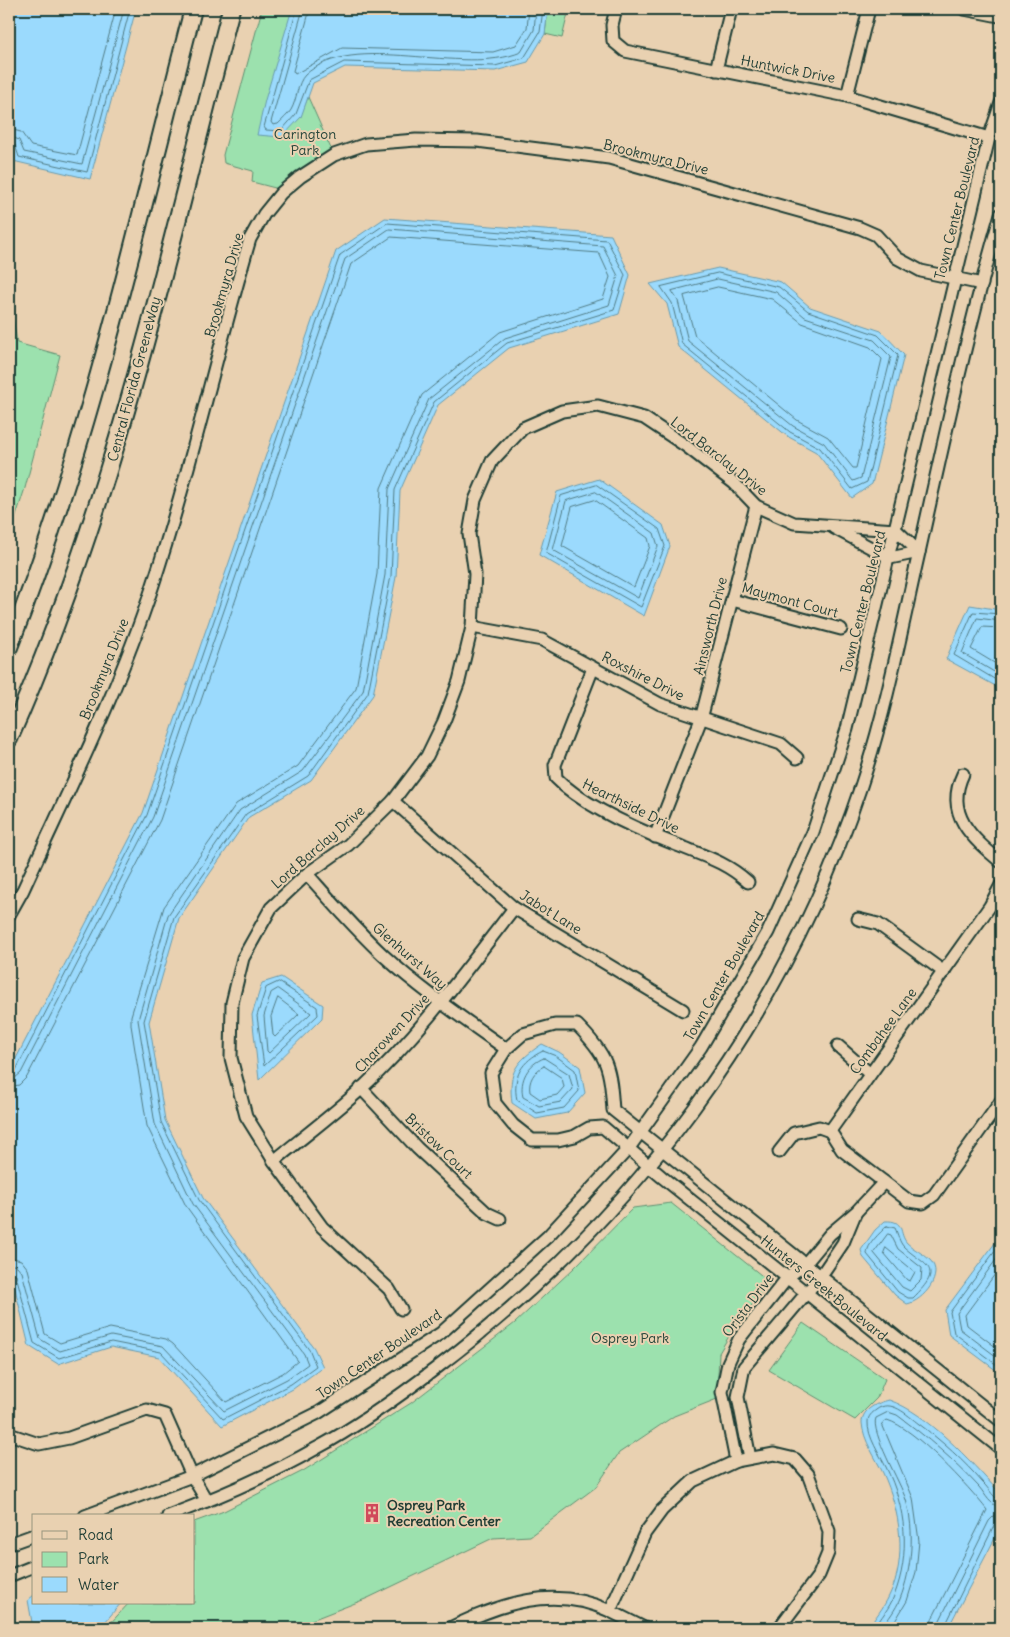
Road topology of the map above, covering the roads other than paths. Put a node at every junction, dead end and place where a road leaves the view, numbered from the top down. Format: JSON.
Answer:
{"nodes":[{"id":1,"x":193,"y":9,"type":"edge"},
{"id":2,"x":230,"y":9,"type":"edge"},
{"id":3,"x":616,"y":9,"type":"edge"},
{"id":4,"x":731,"y":9,"type":"edge"},
{"id":5,"x":869,"y":9,"type":"edge"},
{"id":6,"x":964,"y":9,"type":"edge"},
{"id":7,"x":999,"y":16,"type":"dead end"},
{"id":8,"x":716,"y":70,"type":"junction"},
{"id":9,"x":847,"y":96,"type":"junction"},
{"id":10,"x":1001,"y":102,"type":"edge"},
{"id":11,"x":989,"y":138,"type":"junction"},
{"id":12,"x":1001,"y":214,"type":"edge"},
{"id":13,"x":955,"y":279,"type":"junction"},
{"id":14,"x":982,"y":284,"type":"junction"},
{"id":15,"x":756,"y":506,"type":"junction"},
{"id":16,"x":830,"y":526,"type":"junction"},
{"id":17,"x":896,"y":530,"type":"junction"},
{"id":18,"x":919,"y":552,"type":"junction"},
{"id":19,"x":890,"y":558,"type":"junction"},
{"id":20,"x":732,"y":600,"type":"junction"},
{"id":21,"x":472,"y":627,"type":"junction"},
{"id":22,"x":841,"y":629,"type":"dead end"},
{"id":23,"x":9,"y":648,"type":"edge"},
{"id":24,"x":594,"y":668,"type":"junction"},
{"id":25,"x":701,"y":719,"type":"junction"},
{"id":26,"x":9,"y":739,"type":"edge"},
{"id":27,"x":797,"y":758,"type":"dead end"},
{"id":28,"x":963,"y":774,"type":"dead end"},
{"id":29,"x":393,"y":801,"type":"junction"},
{"id":30,"x":655,"y":837,"type":"junction"},
{"id":31,"x":1001,"y":862,"type":"edge"},
{"id":32,"x":307,"y":874,"type":"junction"},
{"id":33,"x":748,"y":882,"type":"dead end"},
{"id":34,"x":1001,"y":885,"type":"edge"},
{"id":35,"x":514,"y":908,"type":"junction"},
{"id":36,"x":9,"y":915,"type":"edge"},
{"id":37,"x":858,"y":919,"type":"dead end"},
{"id":38,"x":944,"y":972,"type":"junction"},
{"id":39,"x":441,"y":1002,"type":"junction"},
{"id":40,"x":683,"y":1010,"type":"dead end"},
{"id":41,"x":838,"y":1046,"type":"dead end"},
{"id":42,"x":506,"y":1048,"type":"junction"},
{"id":43,"x":870,"y":1074,"type":"junction"},
{"id":44,"x":361,"y":1088,"type":"junction"},
{"id":45,"x":1001,"y":1101,"type":"edge"},
{"id":46,"x":830,"y":1132,"type":"junction"},
{"id":47,"x":641,"y":1133,"type":"junction"},
{"id":48,"x":630,"y":1148,"type":"junction"},
{"id":49,"x":662,"y":1150,"type":"junction"},
{"id":50,"x":779,"y":1152,"type":"dead end"},
{"id":51,"x":274,"y":1161,"type":"junction"},
{"id":52,"x":650,"y":1167,"type":"junction"},
{"id":53,"x":884,"y":1182,"type":"junction"},
{"id":54,"x":856,"y":1212,"type":"junction"},
{"id":55,"x":500,"y":1219,"type":"dead end"},
{"id":56,"x":806,"y":1263,"type":"junction"},
{"id":57,"x":788,"y":1277,"type":"junction"},
{"id":58,"x":820,"y":1277,"type":"junction"},
{"id":59,"x":806,"y":1292,"type":"junction"},
{"id":60,"x":401,"y":1309,"type":"dead end"},
{"id":61,"x":1001,"y":1421,"type":"edge"},
{"id":62,"x":9,"y":1434,"type":"edge"},
{"id":63,"x":1001,"y":1449,"type":"edge"},
{"id":64,"x":750,"y":1458,"type":"junction"},
{"id":65,"x":736,"y":1461,"type":"junction"},
{"id":66,"x":192,"y":1476,"type":"junction"},
{"id":67,"x":207,"y":1501,"type":"junction"},
{"id":68,"x":90,"y":1514,"type":"edge"},
{"id":69,"x":173,"y":1514,"type":"edge"},
{"id":70,"x":32,"y":1536,"type":"edge"},
{"id":71,"x":9,"y":1544,"type":"edge"},
{"id":72,"x":32,"y":1567,"type":"edge"},
{"id":73,"x":9,"y":1576,"type":"edge"},
{"id":74,"x":610,"y":1611,"type":"junction"},
{"id":75,"x":450,"y":1628,"type":"edge"},
{"id":76,"x":644,"y":1628,"type":"edge"},
{"id":77,"x":779,"y":1628,"type":"edge"}],
"edges":[{"from":1,"to":23,"type":"highway"},
{"from":2,"to":26,"type":"highway","name":"Central Florida GreeneWay"},
{"from":3,"to":8,"type":"street","name":"Huntwick Drive"},
{"from":4,"to":8,"type":"street"},
{"from":5,"to":9,"type":"street"},
{"from":6,"to":7,"type":"street"},
{"from":8,"to":9,"type":"street","name":"Huntwick Drive"},
{"from":9,"to":11,"type":"street","name":"Huntwick Drive"},
{"from":10,"to":11,"type":"street","name":"Town Center Boulevard"},
{"from":11,"to":13,"type":"street","name":"Town Center Boulevard"},
{"from":12,"to":14,"type":"street"},
{"from":13,"to":14,"type":"street","name":"Brookmyra Drive"},
{"from":13,"to":17,"type":"street","name":"Town Center Boulevard"},
{"from":13,"to":36,"type":"street","name":"Brookmyra Drive"},
{"from":14,"to":18,"type":"street"},
{"from":15,"to":16,"type":"street","name":"Lord Barclay Drive"},
{"from":15,"to":20,"type":"street","name":"Ainsworth Drive"},
{"from":15,"to":21,"type":"street","name":"Lord Barclay Drive"},
{"from":16,"to":17,"type":"street","name":"Lord Barclay Drive"},
{"from":16,"to":19,"type":"street","name":"Lord Barclay Drive"},
{"from":17,"to":18,"type":"street"},
{"from":17,"to":19,"type":"street","name":"Town Center Boulevard"},
{"from":18,"to":19,"type":"street"},
{"from":18,"to":49,"type":"street"},
{"from":19,"to":47,"type":"street","name":"Town Center Boulevard"},
{"from":20,"to":22,"type":"street","name":"Maymont Court"},
{"from":20,"to":25,"type":"street","name":"Ainsworth Drive"},
{"from":21,"to":24,"type":"street","name":"Roxshire Drive"},
{"from":21,"to":29,"type":"street","name":"Lord Barclay Drive"},
{"from":24,"to":25,"type":"street","name":"Roxshire Drive"},
{"from":24,"to":30,"type":"street","name":"Hearthside Drive"},
{"from":25,"to":27,"type":"street","name":"Roxshire Drive"},
{"from":25,"to":30,"type":"street","name":"Ainsworth Drive"},
{"from":28,"to":31,"type":"street"},
{"from":29,"to":32,"type":"street","name":"Lord Barclay Drive"},
{"from":29,"to":35,"type":"street","name":"Jabot Lane"},
{"from":30,"to":33,"type":"street","name":"Hearthside Drive"},
{"from":32,"to":39,"type":"street","name":"Glenhurst Way"},
{"from":32,"to":51,"type":"street","name":"Lord Barclay Drive"},
{"from":34,"to":38,"type":"street","name":"Combahee Lane"},
{"from":35,"to":39,"type":"street","name":"Charowen Drive"},
{"from":35,"to":40,"type":"street","name":"Jabot Lane"},
{"from":37,"to":38,"type":"street"},
{"from":38,"to":43,"type":"street","name":"Combahee Lane"},
{"from":39,"to":42,"type":"street","name":"Glenhurst Way"},
{"from":39,"to":44,"type":"street","name":"Charowen Drive"},
{"from":41,"to":43,"type":"street"},
{"from":42,"to":47,"type":"street"},
{"from":42,"to":48,"type":"street"},
{"from":43,"to":46,"type":"street","name":"Combahee Lane"},
{"from":44,"to":51,"type":"street","name":"Charowen Drive"},
{"from":44,"to":55,"type":"street","name":"Bristow Court"},
{"from":45,"to":53,"type":"street"},
{"from":46,"to":50,"type":"street"},
{"from":46,"to":53,"type":"street"},
{"from":47,"to":48,"type":"street","name":"Town Center Boulevard"},
{"from":47,"to":49,"type":"street","name":"Hunters Creek Boulevard"},
{"from":48,"to":52,"type":"street","name":"Hunters Creek Boulevard"},
{"from":48,"to":66,"type":"street","name":"Town Center Boulevard"},
{"from":49,"to":52,"type":"street"},
{"from":49,"to":56,"type":"street","name":"Hunters Creek Boulevard"},
{"from":51,"to":60,"type":"street","name":"Lord Barclay Drive"},
{"from":52,"to":57,"type":"street","name":"Hunters Creek Boulevard"},
{"from":52,"to":67,"type":"street"},
{"from":53,"to":54,"type":"street"},
{"from":54,"to":56,"type":"street","name":"Orista Drive"},
{"from":54,"to":58,"type":"street"},
{"from":56,"to":57,"type":"street","name":"Orista Drive"},
{"from":56,"to":58,"type":"street","name":"Hunters Creek Boulevard"},
{"from":57,"to":59,"type":"street","name":"Hunters Creek Boulevard"},
{"from":57,"to":65,"type":"street","name":"Orista Drive"},
{"from":58,"to":59,"type":"street"},
{"from":58,"to":61,"type":"street","name":"Hunters Creek Boulevard"},
{"from":59,"to":63,"type":"street","name":"Hunters Creek Boulevard"},
{"from":59,"to":64,"type":"street"},
{"from":62,"to":66,"type":"street"},
{"from":64,"to":65,"type":"street"},
{"from":64,"to":77,"type":"street"},
{"from":65,"to":74,"type":"street"},
{"from":66,"to":67,"type":"street"},
{"from":66,"to":68,"type":"street","name":"Town Center Boulevard"},
{"from":67,"to":69,"type":"street"},
{"from":70,"to":71,"type":"street"},
{"from":72,"to":73,"type":"street"},
{"from":74,"to":75,"type":"street"},
{"from":74,"to":76,"type":"street"}]}
